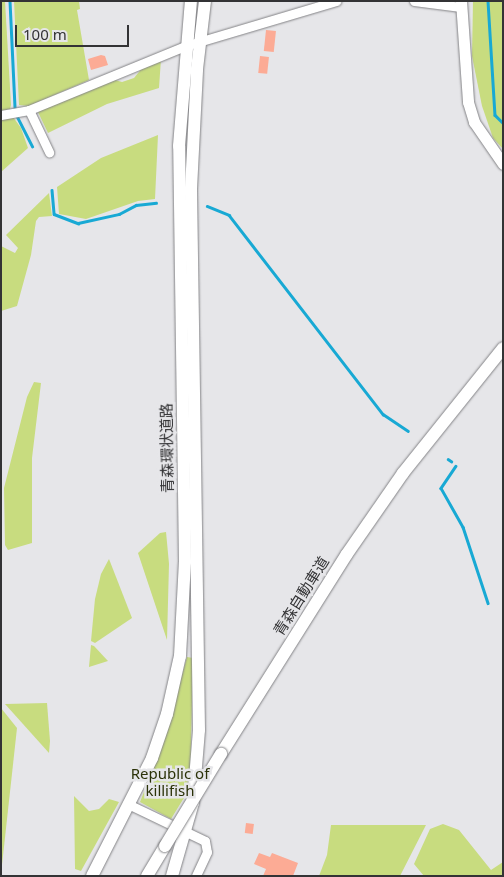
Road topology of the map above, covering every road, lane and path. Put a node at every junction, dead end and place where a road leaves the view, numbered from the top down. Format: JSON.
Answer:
{"nodes":[{"id":1,"x":191,"y":1,"type":"edge"},
{"id":2,"x":205,"y":1,"type":"edge"},
{"id":3,"x":336,"y":1,"type":"edge"},
{"id":4,"x":414,"y":1,"type":"edge"},
{"id":5,"x":461,"y":4,"type":"edge"},
{"id":6,"x":200,"y":41,"type":"junction"},
{"id":7,"x":185,"y":46,"type":"junction"},
{"id":8,"x":29,"y":110,"type":"junction"},
{"id":9,"x":1,"y":115,"type":"edge"},
{"id":10,"x":49,"y":152,"type":"dead end"},
{"id":11,"x":503,"y":164,"type":"edge"},
{"id":12,"x":503,"y":348,"type":"edge"},
{"id":13,"x":130,"y":805,"type":"junction"},
{"id":14,"x":186,"y":833,"type":"junction"},
{"id":15,"x":92,"y":876,"type":"edge"},
{"id":16,"x":147,"y":876,"type":"edge"},
{"id":17,"x":172,"y":876,"type":"edge"},
{"id":18,"x":196,"y":876,"type":"edge"}],
"edges":[{"from":1,"to":7,"type":"highway","name":"青森環状道路"},
{"from":2,"to":6,"type":"highway","name":"青森環状道路"},
{"from":3,"to":6,"type":"street"},
{"from":4,"to":5,"type":"street"},
{"from":5,"to":11,"type":"main road"},
{"from":6,"to":7,"type":"street"},
{"from":6,"to":14,"type":"highway","name":"青森環状道路"},
{"from":7,"to":8,"type":"street"},
{"from":7,"to":13,"type":"highway","name":"青森環状道路"},
{"from":8,"to":9,"type":"street"},
{"from":8,"to":10,"type":"street"},
{"from":12,"to":16,"type":"highway","name":"青森自動車道","bridge":true},
{"from":13,"to":14,"type":"street"},
{"from":13,"to":15,"type":"highway","name":"青森環状道路"},
{"from":14,"to":17,"type":"highway","name":"青森環状道路"},
{"from":14,"to":18,"type":"street"}]}
